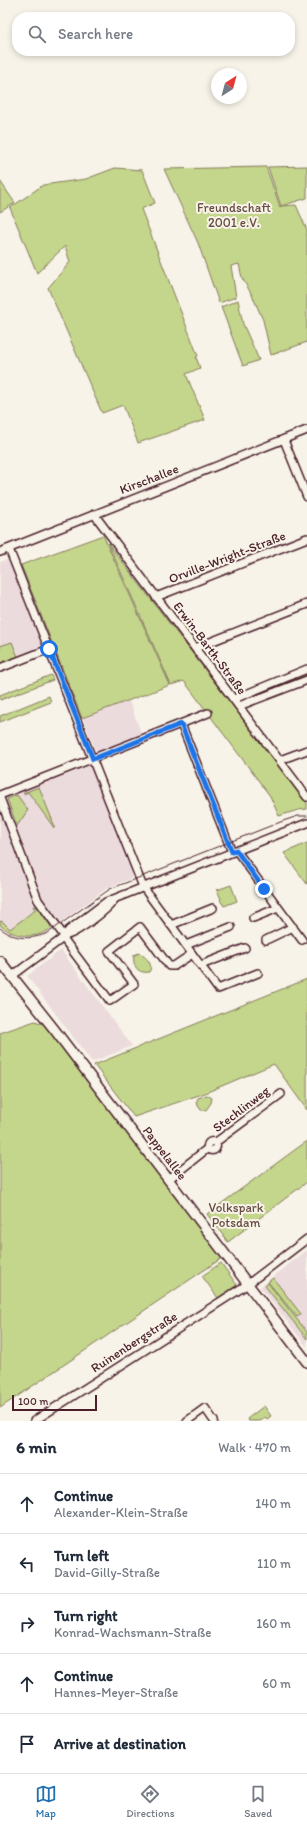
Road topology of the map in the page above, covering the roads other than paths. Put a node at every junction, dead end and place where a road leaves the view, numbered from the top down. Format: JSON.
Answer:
{"nodes":[{"id":1,"x":307,"y":430,"type":"edge"},
{"id":2,"x":284,"y":440,"type":"junction"},
{"id":3,"x":307,"y":498,"type":"edge"},
{"id":4,"x":94,"y":514,"type":"junction"},
{"id":5,"x":307,"y":538,"type":"edge"},
{"id":6,"x":9,"y":549,"type":"junction"},
{"id":7,"x":0,"y":552,"type":"edge"},
{"id":8,"x":156,"y":597,"type":"junction"},
{"id":9,"x":307,"y":604,"type":"edge"},
{"id":10,"x":195,"y":648,"type":"junction"},
{"id":11,"x":49,"y":649,"type":"junction"},
{"id":12,"x":0,"y":668,"type":"edge"},
{"id":13,"x":307,"y":669,"type":"edge"},
{"id":14,"x":307,"y":680,"type":"edge"},
{"id":15,"x":234,"y":699,"type":"junction"},
{"id":16,"x":239,"y":706,"type":"junction"},
{"id":17,"x":208,"y":713,"type":"dead end"},
{"id":18,"x":181,"y":724,"type":"junction"},
{"id":19,"x":307,"y":750,"type":"edge"},
{"id":20,"x":93,"y":759,"type":"junction"},
{"id":21,"x":280,"y":760,"type":"junction"},
{"id":22,"x":0,"y":796,"type":"edge"},
{"id":23,"x":307,"y":797,"type":"edge"},
{"id":24,"x":307,"y":823,"type":"edge"},
{"id":25,"x":234,"y":851,"type":"junction"},
{"id":26,"x":143,"y":887,"type":"junction"},
{"id":27,"x":213,"y":908,"type":"dead end"},
{"id":28,"x":278,"y":908,"type":"junction"},
{"id":29,"x":253,"y":918,"type":"dead end"},
{"id":30,"x":171,"y":925,"type":"junction"},
{"id":31,"x":232,"y":927,"type":"dead end"},
{"id":32,"x":293,"y":927,"type":"junction"},
{"id":33,"x":64,"y":937,"type":"junction"},
{"id":34,"x":266,"y":940,"type":"dead end"},
{"id":35,"x":302,"y":940,"type":"dead end"},
{"id":36,"x":186,"y":945,"type":"junction"},
{"id":37,"x":245,"y":948,"type":"dead end"},
{"id":38,"x":192,"y":954,"type":"junction"},
{"id":39,"x":0,"y":960,"type":"edge"},
{"id":40,"x":201,"y":965,"type":"junction"},
{"id":41,"x":258,"y":973,"type":"dead end"},
{"id":42,"x":12,"y":976,"type":"junction"},
{"id":43,"x":280,"y":1094,"type":"dead end"},
{"id":44,"x":169,"y":1179,"type":"junction"},
{"id":45,"x":307,"y":1239,"type":"edge"},
{"id":46,"x":248,"y":1284,"type":"junction"},
{"id":47,"x":307,"y":1362,"type":"edge"},
{"id":48,"x":34,"y":1421,"type":"edge"},
{"id":49,"x":187,"y":1421,"type":"edge"},
{"id":50,"x":214,"y":1421,"type":"edge"}],
"edges":[{"from":1,"to":2,"type":"street","name":"Kirschallee"},
{"from":2,"to":3,"type":"street"},
{"from":2,"to":4,"type":"street","name":"Kirschallee"},
{"from":4,"to":6,"type":"street","name":"Kirschallee"},
{"from":4,"to":8,"type":"street","name":"Erwin-Barth-Straße"},
{"from":5,"to":8,"type":"street","name":"Orville-Wright-Straße"},
{"from":6,"to":7,"type":"street","name":"Kirschallee"},
{"from":6,"to":11,"type":"street"},
{"from":8,"to":10,"type":"street","name":"Erwin-Barth-Straße"},
{"from":9,"to":10,"type":"street"},
{"from":10,"to":15,"type":"street","name":"Erwin-Barth-Straße"},
{"from":11,"to":12,"type":"street"},
{"from":11,"to":20,"type":"street"},
{"from":13,"to":15,"type":"street"},
{"from":14,"to":16,"type":"street"},
{"from":15,"to":16,"type":"street","name":"Erwin-Barth-Straße"},
{"from":16,"to":21,"type":"street","name":"Erwin-Barth-Straße"},
{"from":17,"to":18,"type":"street"},
{"from":18,"to":20,"type":"street"},
{"from":18,"to":25,"type":"street"},
{"from":19,"to":21,"type":"street"},
{"from":20,"to":22,"type":"street"},
{"from":20,"to":26,"type":"street"},
{"from":21,"to":23,"type":"street","name":"Erwin-Barth-Straße"},
{"from":22,"to":33,"type":"street"},
{"from":24,"to":25,"type":"street"},
{"from":25,"to":26,"type":"street"},
{"from":25,"to":28,"type":"street"},
{"from":26,"to":30,"type":"street"},
{"from":26,"to":33,"type":"street"},
{"from":27,"to":30,"type":"street"},
{"from":28,"to":29,"type":"street"},
{"from":28,"to":32,"type":"street"},
{"from":30,"to":36,"type":"street"},
{"from":31,"to":36,"type":"street"},
{"from":32,"to":34,"type":"street"},
{"from":32,"to":35,"type":"street"},
{"from":33,"to":38,"type":"street"},
{"from":33,"to":42,"type":"street"},
{"from":36,"to":38,"type":"street"},
{"from":37,"to":40,"type":"street"},
{"from":38,"to":40,"type":"street"},
{"from":39,"to":42,"type":"street","name":"Pappelallee"},
{"from":40,"to":41,"type":"street"},
{"from":42,"to":44,"type":"street","name":"Pappelallee"},
{"from":43,"to":44,"type":"street","name":"Stechlinweg"},
{"from":44,"to":46,"type":"street","name":"Pappelallee"},
{"from":45,"to":46,"type":"street","name":"Ruinenbergstraße"},
{"from":46,"to":47,"type":"street","name":"Pappelallee"},
{"from":46,"to":48,"type":"street","name":"Ruinenbergstraße"},
{"from":49,"to":50,"type":"street"}]}
